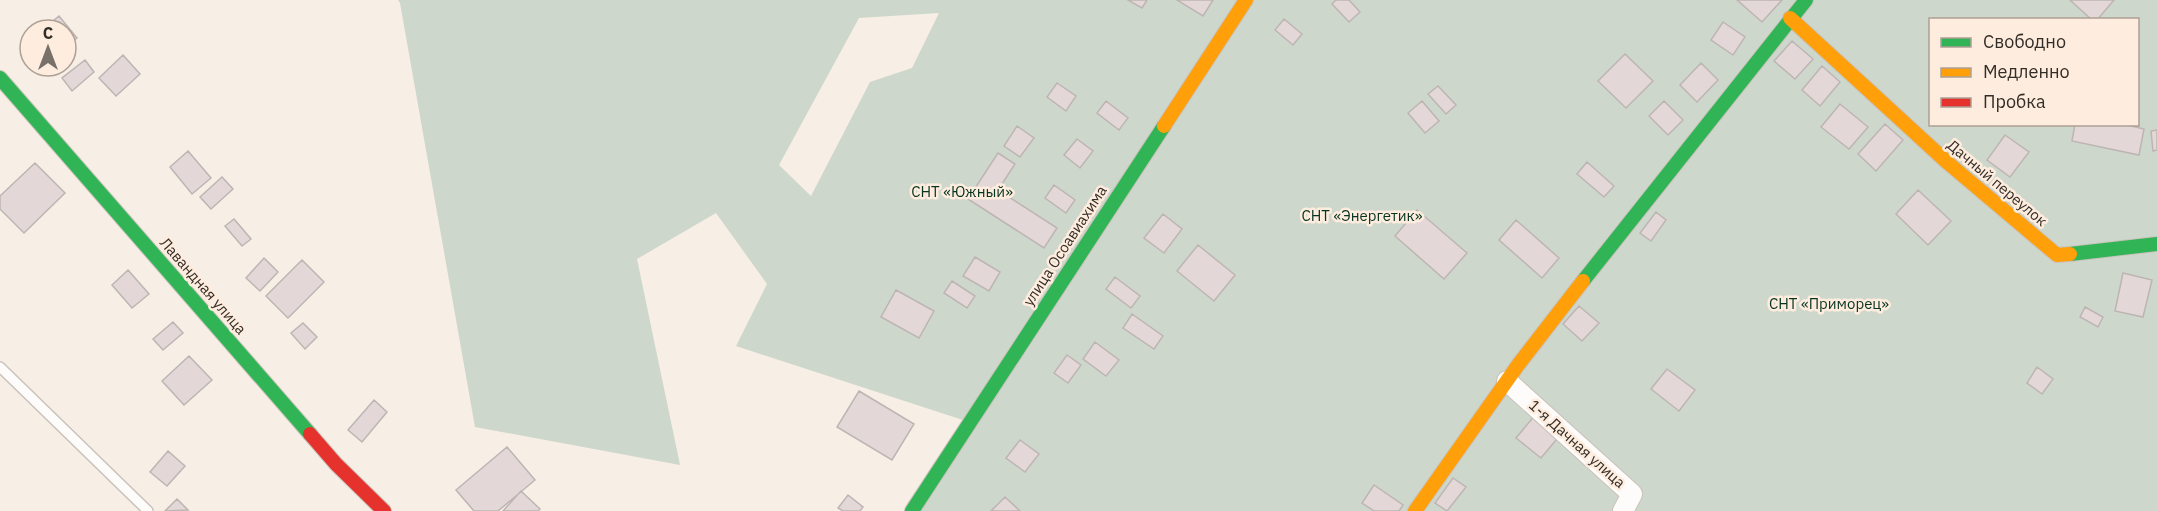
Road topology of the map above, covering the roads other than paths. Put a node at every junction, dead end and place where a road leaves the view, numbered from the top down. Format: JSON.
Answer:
{"nodes":[{"id":1,"x":1246,"y":0,"type":"edge"},
{"id":2,"x":1806,"y":0,"type":"edge"},
{"id":3,"x":1790,"y":18,"type":"junction"},
{"id":4,"x":0,"y":78,"type":"edge"},
{"id":5,"x":2157,"y":244,"type":"edge"},
{"id":6,"x":0,"y":367,"type":"edge"},
{"id":7,"x":1507,"y":381,"type":"junction"},
{"id":8,"x":148,"y":511,"type":"edge"},
{"id":9,"x":384,"y":511,"type":"edge"},
{"id":10,"x":912,"y":511,"type":"edge"},
{"id":11,"x":1415,"y":511,"type":"edge"},
{"id":12,"x":1623,"y":511,"type":"edge"}],
"edges":[{"from":1,"to":10,"type":"street","name":"улица Осоавиахима"},
{"from":2,"to":3,"type":"street"},
{"from":3,"to":5,"type":"street","name":"Дачный переулок"},
{"from":3,"to":7,"type":"street"},
{"from":4,"to":9,"type":"street","name":"Лавандная улица"},
{"from":6,"to":8,"type":"lane"},
{"from":7,"to":11,"type":"street"},
{"from":7,"to":12,"type":"street","name":"1-я Дачная улица"}]}
